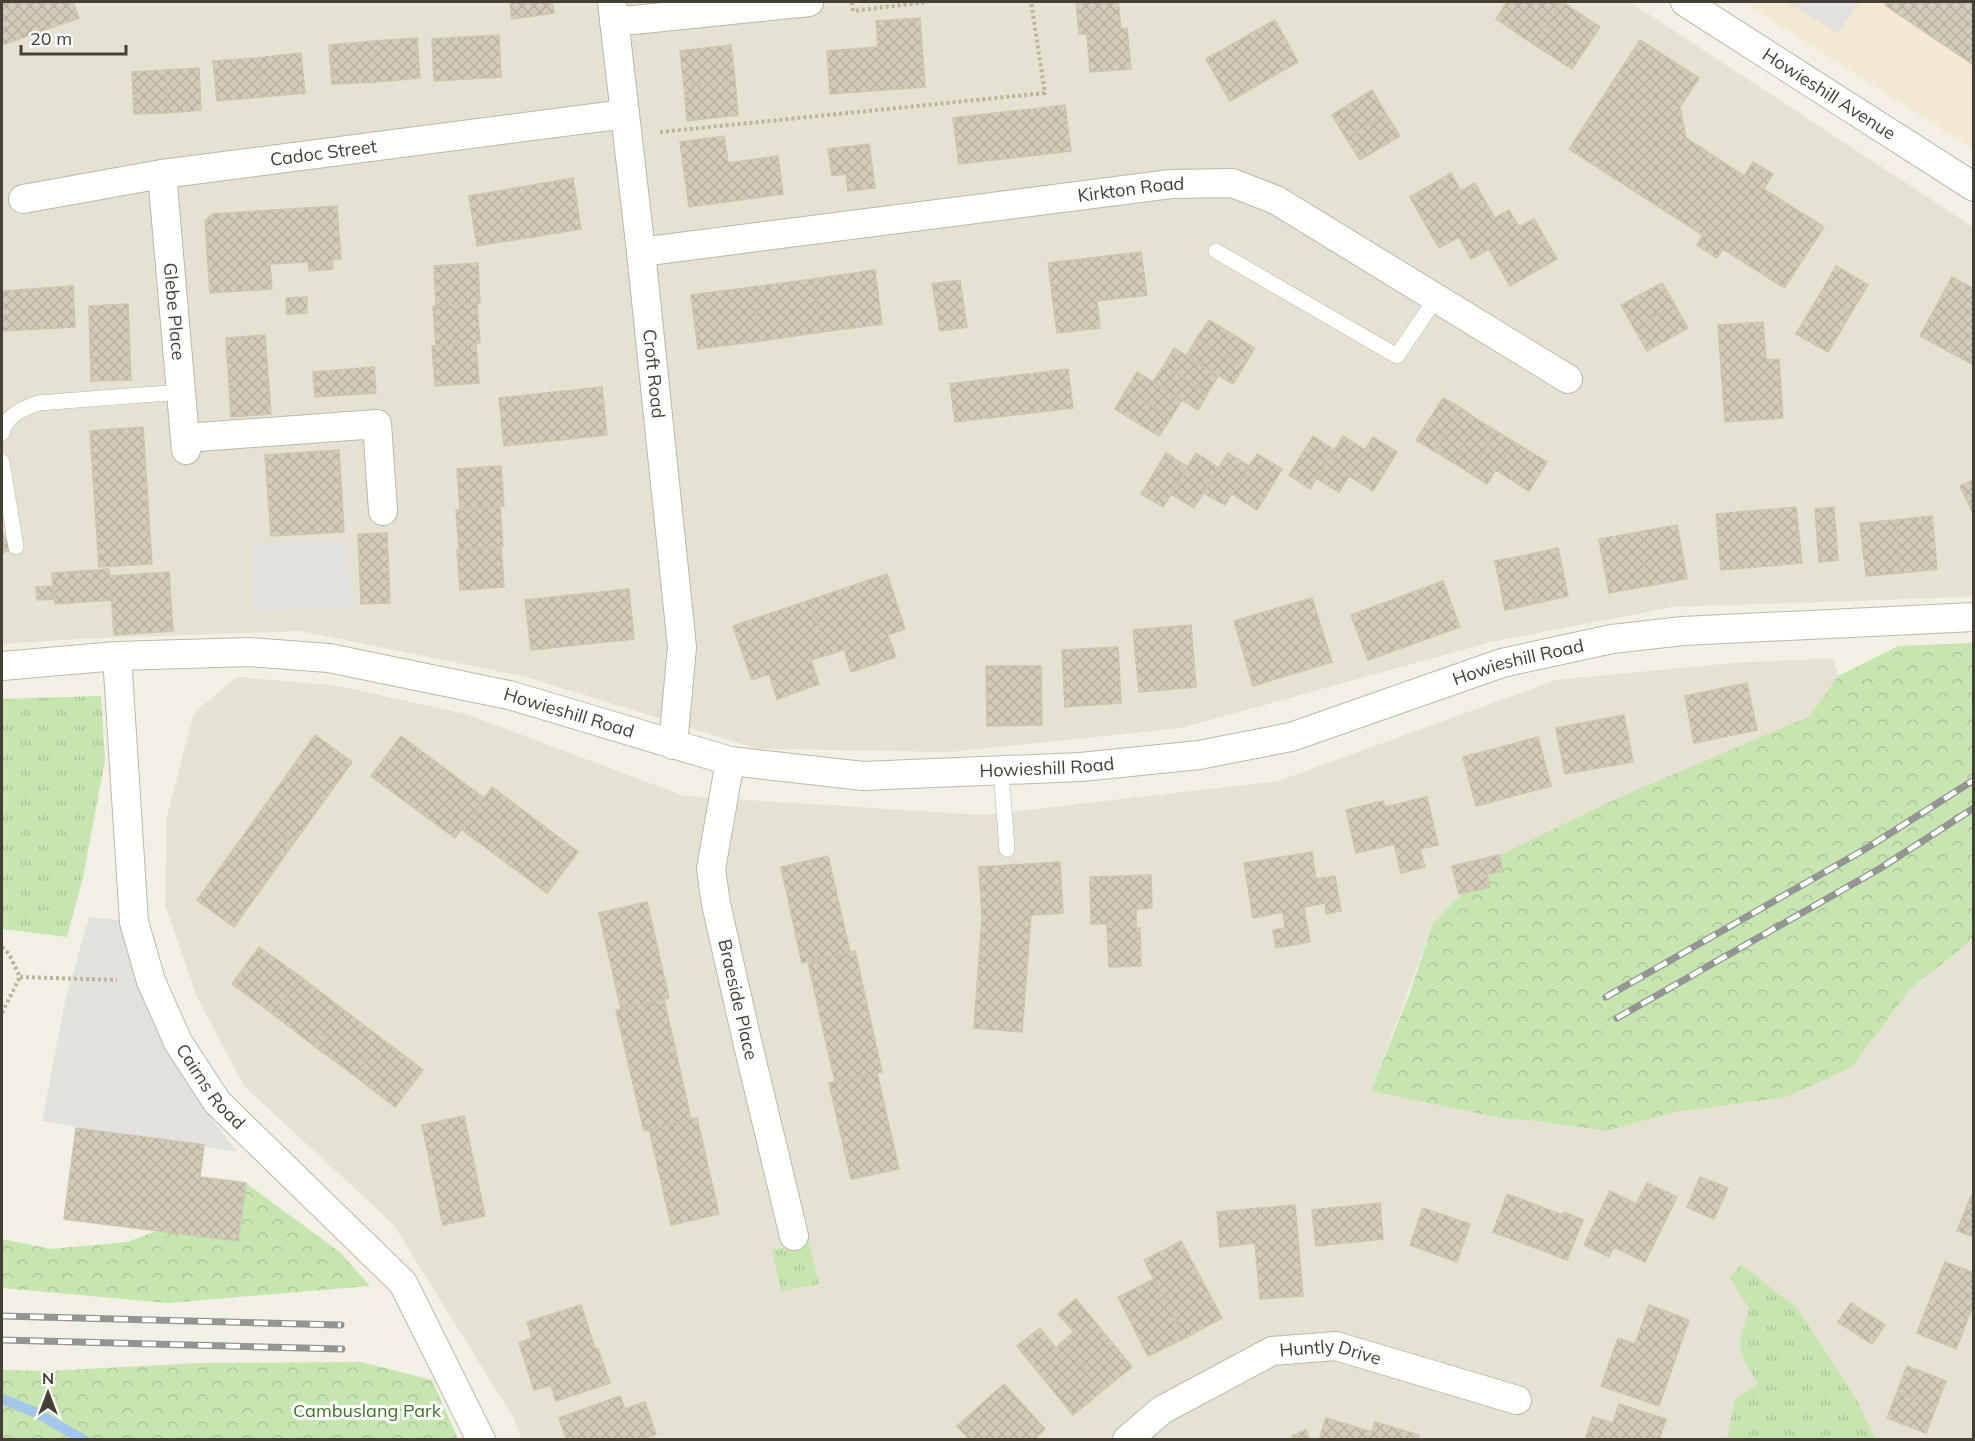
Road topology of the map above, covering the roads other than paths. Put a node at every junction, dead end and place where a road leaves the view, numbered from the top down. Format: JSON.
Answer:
{"nodes":[{"id":1,"x":809,"y":2,"type":"edge"},
{"id":2,"x":1685,"y":2,"type":"edge"},
{"id":3,"x":613,"y":12,"type":"edge"},
{"id":4,"x":626,"y":124,"type":"junction"},
{"id":5,"x":162,"y":174,"type":"junction"},
{"id":6,"x":1974,"y":187,"type":"edge"},
{"id":7,"x":23,"y":199,"type":"dead end"},
{"id":8,"x":1216,"y":250,"type":"dead end"},
{"id":9,"x":641,"y":252,"type":"junction"},
{"id":10,"x":1436,"y":298,"type":"junction"},
{"id":11,"x":1568,"y":379,"type":"dead end"},
{"id":12,"x":181,"y":392,"type":"junction"},
{"id":13,"x":2,"y":433,"type":"edge"},
{"id":14,"x":2,"y":462,"type":"edge"},
{"id":15,"x":383,"y":511,"type":"dead end"},
{"id":16,"x":16,"y":547,"type":"dead end"},
{"id":17,"x":1974,"y":617,"type":"edge"},
{"id":18,"x":117,"y":656,"type":"junction"},
{"id":19,"x":2,"y":666,"type":"edge"},
{"id":20,"x":673,"y":745,"type":"junction"},
{"id":21,"x":730,"y":761,"type":"junction"},
{"id":22,"x":1001,"y":770,"type":"junction"},
{"id":23,"x":1007,"y":849,"type":"dead end"},
{"id":24,"x":795,"y":1236,"type":"dead end"},
{"id":25,"x":1517,"y":1400,"type":"dead end"},
{"id":26,"x":481,"y":1440,"type":"edge"},
{"id":27,"x":1127,"y":1440,"type":"edge"}],
"edges":[{"from":1,"to":3,"type":"street"},
{"from":2,"to":6,"type":"street","name":"Howieshill Avenue"},
{"from":3,"to":4,"type":"street","name":"Croft Road"},
{"from":4,"to":5,"type":"street","name":"Cadoc Street"},
{"from":4,"to":9,"type":"street","name":"Croft Road"},
{"from":5,"to":7,"type":"street","name":"Cadoc Street"},
{"from":5,"to":12,"type":"street","name":"Glebe Place"},
{"from":8,"to":10,"type":"lane"},
{"from":9,"to":10,"type":"street","name":"Kirkton Road"},
{"from":9,"to":20,"type":"street","name":"Croft Road"},
{"from":10,"to":11,"type":"street","name":"Kirkton Road"},
{"from":12,"to":13,"type":"lane"},
{"from":12,"to":15,"type":"street","name":"Glebe Place"},
{"from":14,"to":16,"type":"lane"},
{"from":17,"to":22,"type":"street","name":"Howieshill Road"},
{"from":18,"to":19,"type":"street","name":"Howieshill Road"},
{"from":18,"to":20,"type":"street","name":"Howieshill Road"},
{"from":18,"to":26,"type":"street","name":"Cairns Road"},
{"from":20,"to":21,"type":"street","name":"Howieshill Road"},
{"from":21,"to":22,"type":"street","name":"Howieshill Road"},
{"from":21,"to":24,"type":"street","name":"Braeside Place"},
{"from":22,"to":23,"type":"lane"},
{"from":25,"to":27,"type":"street","name":"Huntly Drive"}]}
